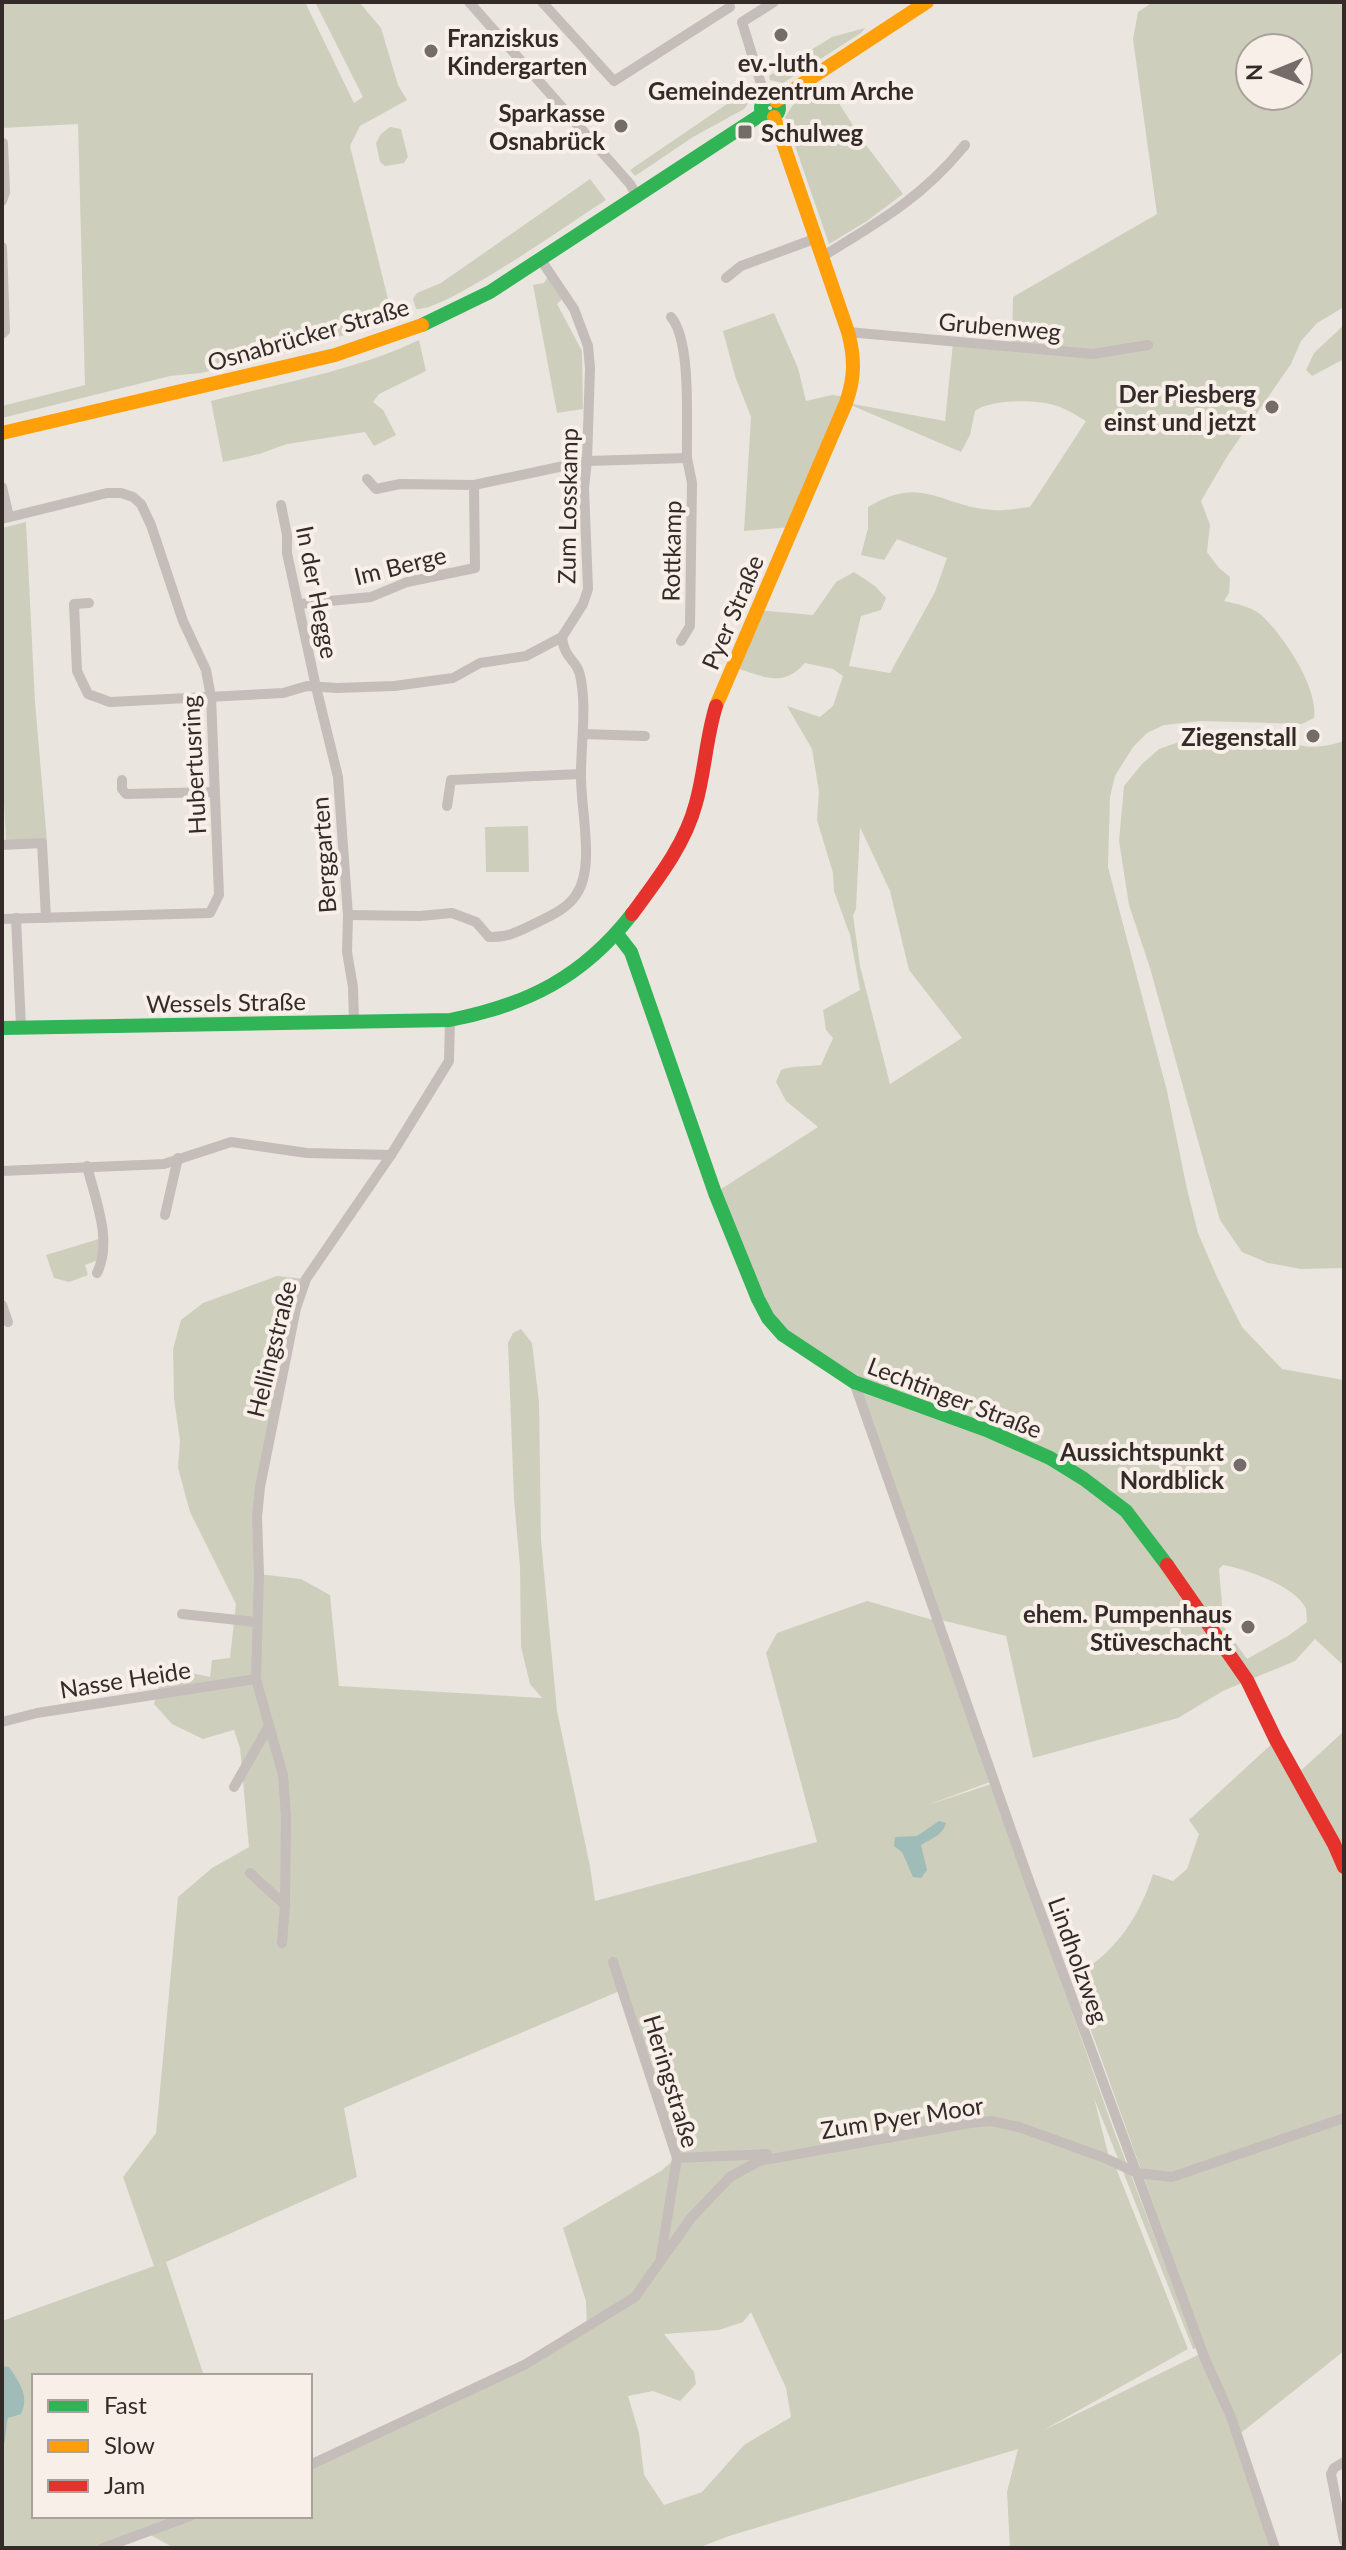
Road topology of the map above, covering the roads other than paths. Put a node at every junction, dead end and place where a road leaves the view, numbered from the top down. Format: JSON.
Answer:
{"nodes":[{"id":1,"x":469,"y":2,"type":"edge"},
{"id":2,"x":542,"y":2,"type":"edge"},
{"id":3,"x":774,"y":2,"type":"edge"},
{"id":4,"x":927,"y":2,"type":"edge"},
{"id":5,"x":728,"y":4,"type":"edge"},
{"id":6,"x":742,"y":22,"type":"junction"},
{"id":7,"x":769,"y":108,"type":"junction"},
{"id":8,"x":3,"y":143,"type":"edge"},
{"id":9,"x":965,"y":145,"type":"dead end"},
{"id":10,"x":637,"y":196,"type":"junction"},
{"id":11,"x":2,"y":201,"type":"edge"},
{"id":12,"x":817,"y":238,"type":"junction"},
{"id":13,"x":2,"y":247,"type":"edge"},
{"id":14,"x":823,"y":256,"type":"junction"},
{"id":15,"x":541,"y":260,"type":"junction"},
{"id":16,"x":726,"y":278,"type":"dead end"},
{"id":17,"x":671,"y":317,"type":"dead end"},
{"id":18,"x":848,"y":332,"type":"junction"},
{"id":19,"x":2,"y":334,"type":"edge"},
{"id":20,"x":1148,"y":345,"type":"dead end"},
{"id":21,"x":2,"y":433,"type":"edge"},
{"id":22,"x":687,"y":458,"type":"junction"},
{"id":23,"x":587,"y":461,"type":"junction"},
{"id":24,"x":367,"y":479,"type":"dead end"},
{"id":25,"x":474,"y":485,"type":"junction"},
{"id":26,"x":2,"y":487,"type":"edge"},
{"id":27,"x":281,"y":505,"type":"dead end"},
{"id":28,"x":5,"y":518,"type":"edge"},
{"id":29,"x":89,"y":603,"type":"dead end"},
{"id":30,"x":299,"y":604,"type":"junction"},
{"id":31,"x":562,"y":637,"type":"junction"},
{"id":32,"x":681,"y":641,"type":"dead end"},
{"id":33,"x":316,"y":687,"type":"junction"},
{"id":34,"x":211,"y":697,"type":"junction"},
{"id":35,"x":583,"y":734,"type":"junction"},
{"id":36,"x":645,"y":736,"type":"dead end"},
{"id":37,"x":581,"y":774,"type":"junction"},
{"id":38,"x":122,"y":780,"type":"dead end"},
{"id":39,"x":214,"y":792,"type":"junction"},
{"id":40,"x":447,"y":806,"type":"dead end"},
{"id":41,"x":2,"y":845,"type":"edge"},
{"id":42,"x":348,"y":915,"type":"junction"},
{"id":43,"x":16,"y":918,"type":"junction"},
{"id":44,"x":46,"y":918,"type":"junction"},
{"id":45,"x":2,"y":919,"type":"edge"},
{"id":46,"x":617,"y":934,"type":"junction"},
{"id":47,"x":450,"y":1020,"type":"junction"},
{"id":48,"x":354,"y":1022,"type":"junction"},
{"id":49,"x":21,"y":1027,"type":"junction"},
{"id":50,"x":2,"y":1028,"type":"edge"},
{"id":51,"x":391,"y":1155,"type":"junction"},
{"id":52,"x":178,"y":1158,"type":"junction"},
{"id":53,"x":87,"y":1166,"type":"junction"},
{"id":54,"x":2,"y":1171,"type":"edge"},
{"id":55,"x":165,"y":1215,"type":"dead end"},
{"id":56,"x":97,"y":1273,"type":"dead end"},
{"id":57,"x":2,"y":1305,"type":"edge"},
{"id":58,"x":8,"y":1322,"type":"dead end"},
{"id":59,"x":854,"y":1382,"type":"junction"},
{"id":60,"x":182,"y":1614,"type":"dead end"},
{"id":61,"x":256,"y":1622,"type":"junction"},
{"id":62,"x":256,"y":1679,"type":"junction"},
{"id":63,"x":2,"y":1722,"type":"edge"},
{"id":64,"x":269,"y":1726,"type":"junction"},
{"id":65,"x":234,"y":1787,"type":"dead end"},
{"id":66,"x":1344,"y":1867,"type":"edge"},
{"id":67,"x":250,"y":1873,"type":"dead end"},
{"id":68,"x":285,"y":1905,"type":"junction"},
{"id":69,"x":282,"y":1943,"type":"dead end"},
{"id":70,"x":613,"y":1962,"type":"dead end"},
{"id":71,"x":1344,"y":2118,"type":"edge"},
{"id":72,"x":782,"y":2156,"type":"junction"},
{"id":73,"x":677,"y":2158,"type":"junction"},
{"id":74,"x":1137,"y":2173,"type":"junction"},
{"id":75,"x":660,"y":2262,"type":"junction"},
{"id":76,"x":1344,"y":2462,"type":"edge"},
{"id":77,"x":312,"y":2464,"type":"edge"},
{"id":78,"x":1339,"y":2489,"type":"edge"},
{"id":79,"x":185,"y":2518,"type":"edge"},
{"id":80,"x":1344,"y":2541,"type":"edge"},
{"id":81,"x":103,"y":2548,"type":"edge"},
{"id":82,"x":1275,"y":2548,"type":"edge"}],
"edges":[{"from":1,"to":10,"type":"street"},
{"from":2,"to":5,"type":"street"},
{"from":3,"to":6,"type":"street"},
{"from":4,"to":7,"type":"street","name":"Osnabrücker Straße"},
{"from":5,"to":6,"type":"street"},
{"from":6,"to":7,"type":"street"},
{"from":7,"to":10,"type":"street","name":"Osnabrücker Straße"},
{"from":7,"to":12,"type":"street","name":"Pyer Straße"},
{"from":8,"to":11,"type":"street"},
{"from":9,"to":14,"type":"street"},
{"from":10,"to":15,"type":"street","name":"Osnabrücker Straße"},
{"from":12,"to":14,"type":"street","name":"Pyer Straße"},
{"from":12,"to":16,"type":"street"},
{"from":13,"to":19,"type":"street"},
{"from":14,"to":18,"type":"street","name":"Pyer Straße"},
{"from":15,"to":21,"type":"street","name":"Osnabrücker Straße"},
{"from":15,"to":23,"type":"street","name":"Zum Losskamp"},
{"from":17,"to":22,"type":"street","name":"Rottkamp"},
{"from":18,"to":20,"type":"street","name":"Grubenweg"},
{"from":18,"to":46,"type":"street","name":"Pyer Straße"},
{"from":22,"to":23,"type":"street"},
{"from":22,"to":32,"type":"street","name":"Rottkamp"},
{"from":23,"to":25,"type":"street"},
{"from":23,"to":31,"type":"street","name":"Zum Losskamp"},
{"from":24,"to":25,"type":"street"},
{"from":25,"to":30,"type":"street","name":"Im Berge"},
{"from":26,"to":28,"type":"street","name":"Hubertusring"},
{"from":27,"to":30,"type":"street","name":"In der Hegge"},
{"from":28,"to":34,"type":"street","name":"Hubertusring"},
{"from":29,"to":34,"type":"street"},
{"from":30,"to":33,"type":"street","name":"In der Hegge"},
{"from":31,"to":33,"type":"street"},
{"from":31,"to":35,"type":"street"},
{"from":33,"to":34,"type":"street"},
{"from":33,"to":42,"type":"street","name":"Berggarten"},
{"from":34,"to":39,"type":"street","name":"Hubertusring"},
{"from":35,"to":36,"type":"street"},
{"from":35,"to":37,"type":"street"},
{"from":37,"to":40,"type":"street"},
{"from":37,"to":42,"type":"street"},
{"from":38,"to":39,"type":"street"},
{"from":39,"to":44,"type":"street","name":"Hubertusring"},
{"from":41,"to":44,"type":"street"},
{"from":42,"to":48,"type":"street","name":"Berggarten"},
{"from":43,"to":44,"type":"street","name":"Hubertusring"},
{"from":43,"to":45,"type":"street","name":"Hubertusring"},
{"from":43,"to":49,"type":"street"},
{"from":46,"to":47,"type":"street","name":"Pyer Straße"},
{"from":46,"to":59,"type":"street","name":"Lechtinger Straße"},
{"from":47,"to":48,"type":"street","name":"Wessels Straße"},
{"from":47,"to":51,"type":"street","name":"Hellingstraße"},
{"from":48,"to":49,"type":"street","name":"Wessels Straße"},
{"from":49,"to":50,"type":"street","name":"Wessels Straße"},
{"from":51,"to":52,"type":"street"},
{"from":51,"to":61,"type":"street","name":"Hellingstraße"},
{"from":52,"to":53,"type":"street"},
{"from":52,"to":55,"type":"street"},
{"from":53,"to":54,"type":"street"},
{"from":53,"to":56,"type":"street"},
{"from":57,"to":58,"type":"street"},
{"from":59,"to":66,"type":"street","name":"Lechtinger Straße"},
{"from":59,"to":74,"type":"street","name":"Lindholzweg"},
{"from":60,"to":61,"type":"street"},
{"from":61,"to":62,"type":"street","name":"Hellingstraße"},
{"from":62,"to":63,"type":"street","name":"Nasse Heide"},
{"from":62,"to":64,"type":"street","name":"Hellingstraße"},
{"from":64,"to":65,"type":"street"},
{"from":64,"to":68,"type":"street","name":"Hellingstraße"},
{"from":67,"to":68,"type":"street"},
{"from":68,"to":69,"type":"street","name":"Hellingstraße"},
{"from":70,"to":73,"type":"street","name":"Heringstraße"},
{"from":71,"to":74,"type":"street","name":"Zum Pyer Moor"},
{"from":72,"to":73,"type":"street","name":"Zum Pyer Moor"},
{"from":72,"to":74,"type":"street","name":"Zum Pyer Moor"},
{"from":72,"to":75,"type":"street","name":"Zum Pyer Moor"},
{"from":73,"to":75,"type":"street","name":"Heringstraße"},
{"from":74,"to":82,"type":"street","name":"Lindholzweg"},
{"from":75,"to":77,"type":"street","name":"Zum Pyer Moor"},
{"from":76,"to":78,"type":"street"},
{"from":78,"to":80,"type":"street"},
{"from":79,"to":81,"type":"street"}]}
